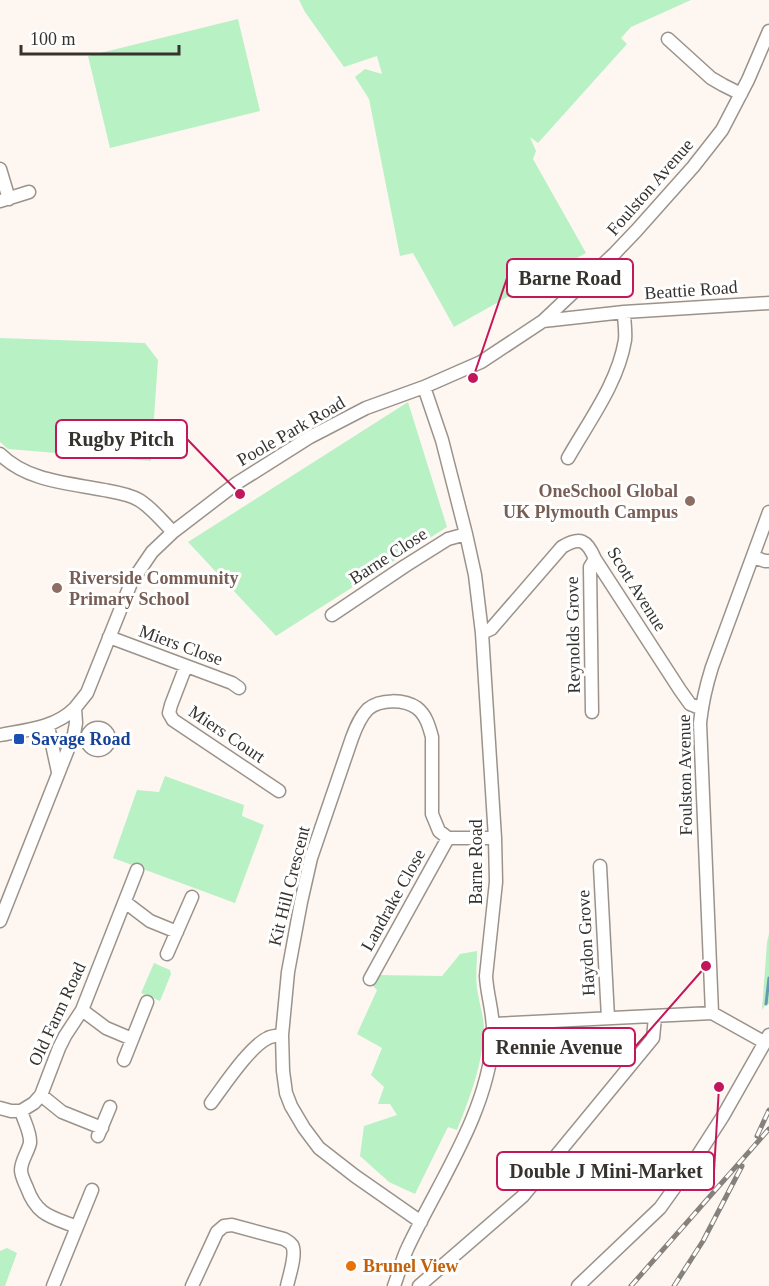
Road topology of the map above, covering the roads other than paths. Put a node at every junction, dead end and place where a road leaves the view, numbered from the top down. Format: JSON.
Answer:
{"nodes":[{"id":1,"x":769,"y":31,"type":"edge"},
{"id":2,"x":668,"y":39,"type":"dead end"},
{"id":3,"x":741,"y":94,"type":"junction"},
{"id":4,"x":0,"y":170,"type":"edge"},
{"id":5,"x":29,"y":192,"type":"dead end"},
{"id":6,"x":4,"y":200,"type":"edge"},
{"id":7,"x":769,"y":303,"type":"edge"},
{"id":8,"x":624,"y":312,"type":"junction"},
{"id":9,"x":543,"y":321,"type":"junction"},
{"id":10,"x":424,"y":387,"type":"junction"},
{"id":11,"x":0,"y":454,"type":"edge"},
{"id":12,"x":568,"y":458,"type":"dead end"},
{"id":13,"x":769,"y":512,"type":"edge"},
{"id":14,"x":173,"y":532,"type":"junction"},
{"id":15,"x":466,"y":534,"type":"junction"},
{"id":16,"x":753,"y":557,"type":"junction"},
{"id":17,"x":595,"y":559,"type":"junction"},
{"id":18,"x":769,"y":561,"type":"edge"},
{"id":19,"x":332,"y":615,"type":"dead end"},
{"id":20,"x":482,"y":633,"type":"junction"},
{"id":21,"x":109,"y":637,"type":"junction"},
{"id":22,"x":186,"y":666,"type":"junction"},
{"id":23,"x":239,"y":688,"type":"dead end"},
{"id":24,"x":75,"y":708,"type":"junction"},
{"id":25,"x":702,"y":709,"type":"junction"},
{"id":26,"x":592,"y":712,"type":"dead end"},
{"id":27,"x":48,"y":726,"type":"junction"},
{"id":28,"x":0,"y":735,"type":"edge"},
{"id":29,"x":88,"y":744,"type":"dead end"},
{"id":30,"x":66,"y":758,"type":"junction"},
{"id":31,"x":58,"y":772,"type":"junction"},
{"id":32,"x":279,"y":791,"type":"dead end"},
{"id":33,"x":448,"y":838,"type":"junction"},
{"id":34,"x":495,"y":838,"type":"junction"},
{"id":35,"x":600,"y":866,"type":"dead end"},
{"id":36,"x":137,"y":870,"type":"dead end"},
{"id":37,"x":192,"y":897,"type":"dead end"},
{"id":38,"x":125,"y":902,"type":"junction"},
{"id":39,"x":0,"y":921,"type":"edge"},
{"id":40,"x":177,"y":932,"type":"junction"},
{"id":41,"x":167,"y":954,"type":"dead end"},
{"id":42,"x":370,"y":979,"type":"dead end"},
{"id":43,"x":147,"y":1002,"type":"dead end"},
{"id":44,"x":82,"y":1010,"type":"junction"},
{"id":45,"x":712,"y":1013,"type":"junction"},
{"id":46,"x":655,"y":1017,"type":"junction"},
{"id":47,"x":608,"y":1018,"type":"junction"},
{"id":48,"x":494,"y":1024,"type":"junction"},
{"id":49,"x":282,"y":1035,"type":"junction"},
{"id":50,"x":132,"y":1039,"type":"junction"},
{"id":51,"x":766,"y":1039,"type":"edge"},
{"id":52,"x":124,"y":1060,"type":"dead end"},
{"id":53,"x":40,"y":1095,"type":"junction"},
{"id":54,"x":211,"y":1103,"type":"dead end"},
{"id":55,"x":110,"y":1107,"type":"dead end"},
{"id":56,"x":0,"y":1108,"type":"edge"},
{"id":57,"x":21,"y":1111,"type":"junction"},
{"id":58,"x":92,"y":1190,"type":"dead end"},
{"id":59,"x":421,"y":1222,"type":"junction"},
{"id":60,"x":77,"y":1227,"type":"junction"},
{"id":61,"x":53,"y":1286,"type":"edge"},
{"id":62,"x":192,"y":1286,"type":"edge"},
{"id":63,"x":287,"y":1286,"type":"edge"},
{"id":64,"x":394,"y":1286,"type":"edge"},
{"id":65,"x":419,"y":1286,"type":"edge"},
{"id":66,"x":578,"y":1286,"type":"edge"}],
"edges":[{"from":1,"to":3,"type":"street","name":"Foulston Avenue"},
{"from":2,"to":3,"type":"street"},
{"from":3,"to":9,"type":"street","name":"Foulston Avenue"},
{"from":4,"to":6,"type":"street"},
{"from":5,"to":6,"type":"street"},
{"from":7,"to":8,"type":"street","name":"Beattie Road"},
{"from":8,"to":9,"type":"street","name":"Beattie Road"},
{"from":8,"to":12,"type":"street"},
{"from":9,"to":10,"type":"street","name":"Foulston Avenue"},
{"from":10,"to":14,"type":"street","name":"Poole Park Road"},
{"from":10,"to":15,"type":"street","name":"Barne Road"},
{"from":11,"to":14,"type":"street"},
{"from":13,"to":16,"type":"street","name":"Foulston Avenue"},
{"from":14,"to":21,"type":"street","name":"Poole Park Road"},
{"from":15,"to":19,"type":"street","name":"Barne Close"},
{"from":15,"to":20,"type":"street","name":"Barne Road"},
{"from":16,"to":18,"type":"street"},
{"from":16,"to":25,"type":"street","name":"Foulston Avenue"},
{"from":17,"to":20,"type":"street","name":"Scott Avenue"},
{"from":17,"to":25,"type":"street","name":"Scott Avenue"},
{"from":17,"to":26,"type":"street","name":"Reynolds Grove"},
{"from":20,"to":34,"type":"street","name":"Barne Road"},
{"from":21,"to":22,"type":"street","name":"Miers Close"},
{"from":21,"to":24,"type":"street","name":"Poole Park Road"},
{"from":22,"to":23,"type":"street","name":"Miers Close"},
{"from":22,"to":32,"type":"street","name":"Miers Court"},
{"from":24,"to":27,"type":"street","name":"Poole Park Road"},
{"from":24,"to":30,"type":"street"},
{"from":25,"to":45,"type":"street","name":"Foulston Avenue"},
{"from":27,"to":28,"type":"street"},
{"from":27,"to":31,"type":"street"},
{"from":29,"to":30,"type":"street"},
{"from":30,"to":31,"type":"street"},
{"from":31,"to":39,"type":"street"},
{"from":33,"to":34,"type":"street"},
{"from":33,"to":42,"type":"street","name":"Landrake Close"},
{"from":33,"to":49,"type":"street","name":"Kit Hill Crescent"},
{"from":34,"to":48,"type":"street","name":"Barne Road"},
{"from":35,"to":47,"type":"street","name":"Haydon Grove"},
{"from":36,"to":38,"type":"street","name":"Old Farm Road"},
{"from":37,"to":40,"type":"street"},
{"from":38,"to":40,"type":"street"},
{"from":38,"to":44,"type":"street","name":"Old Farm Road"},
{"from":40,"to":41,"type":"street"},
{"from":43,"to":50,"type":"street"},
{"from":44,"to":50,"type":"street"},
{"from":44,"to":53,"type":"street","name":"Old Farm Road"},
{"from":45,"to":46,"type":"street"},
{"from":45,"to":51,"type":"street"},
{"from":46,"to":47,"type":"street"},
{"from":46,"to":65,"type":"street"},
{"from":47,"to":48,"type":"street"},
{"from":48,"to":59,"type":"street","name":"Barne Road"},
{"from":49,"to":54,"type":"street"},
{"from":49,"to":59,"type":"street","name":"Kit Hill Crescent"},
{"from":50,"to":52,"type":"street"},
{"from":51,"to":66,"type":"street"},
{"from":53,"to":55,"type":"street"},
{"from":53,"to":57,"type":"street","name":"Old Farm Road"},
{"from":56,"to":57,"type":"street"},
{"from":57,"to":60,"type":"street"},
{"from":58,"to":60,"type":"street"},
{"from":59,"to":64,"type":"street","name":"Barne Road"},
{"from":60,"to":61,"type":"street"},
{"from":62,"to":63,"type":"street"}]}
